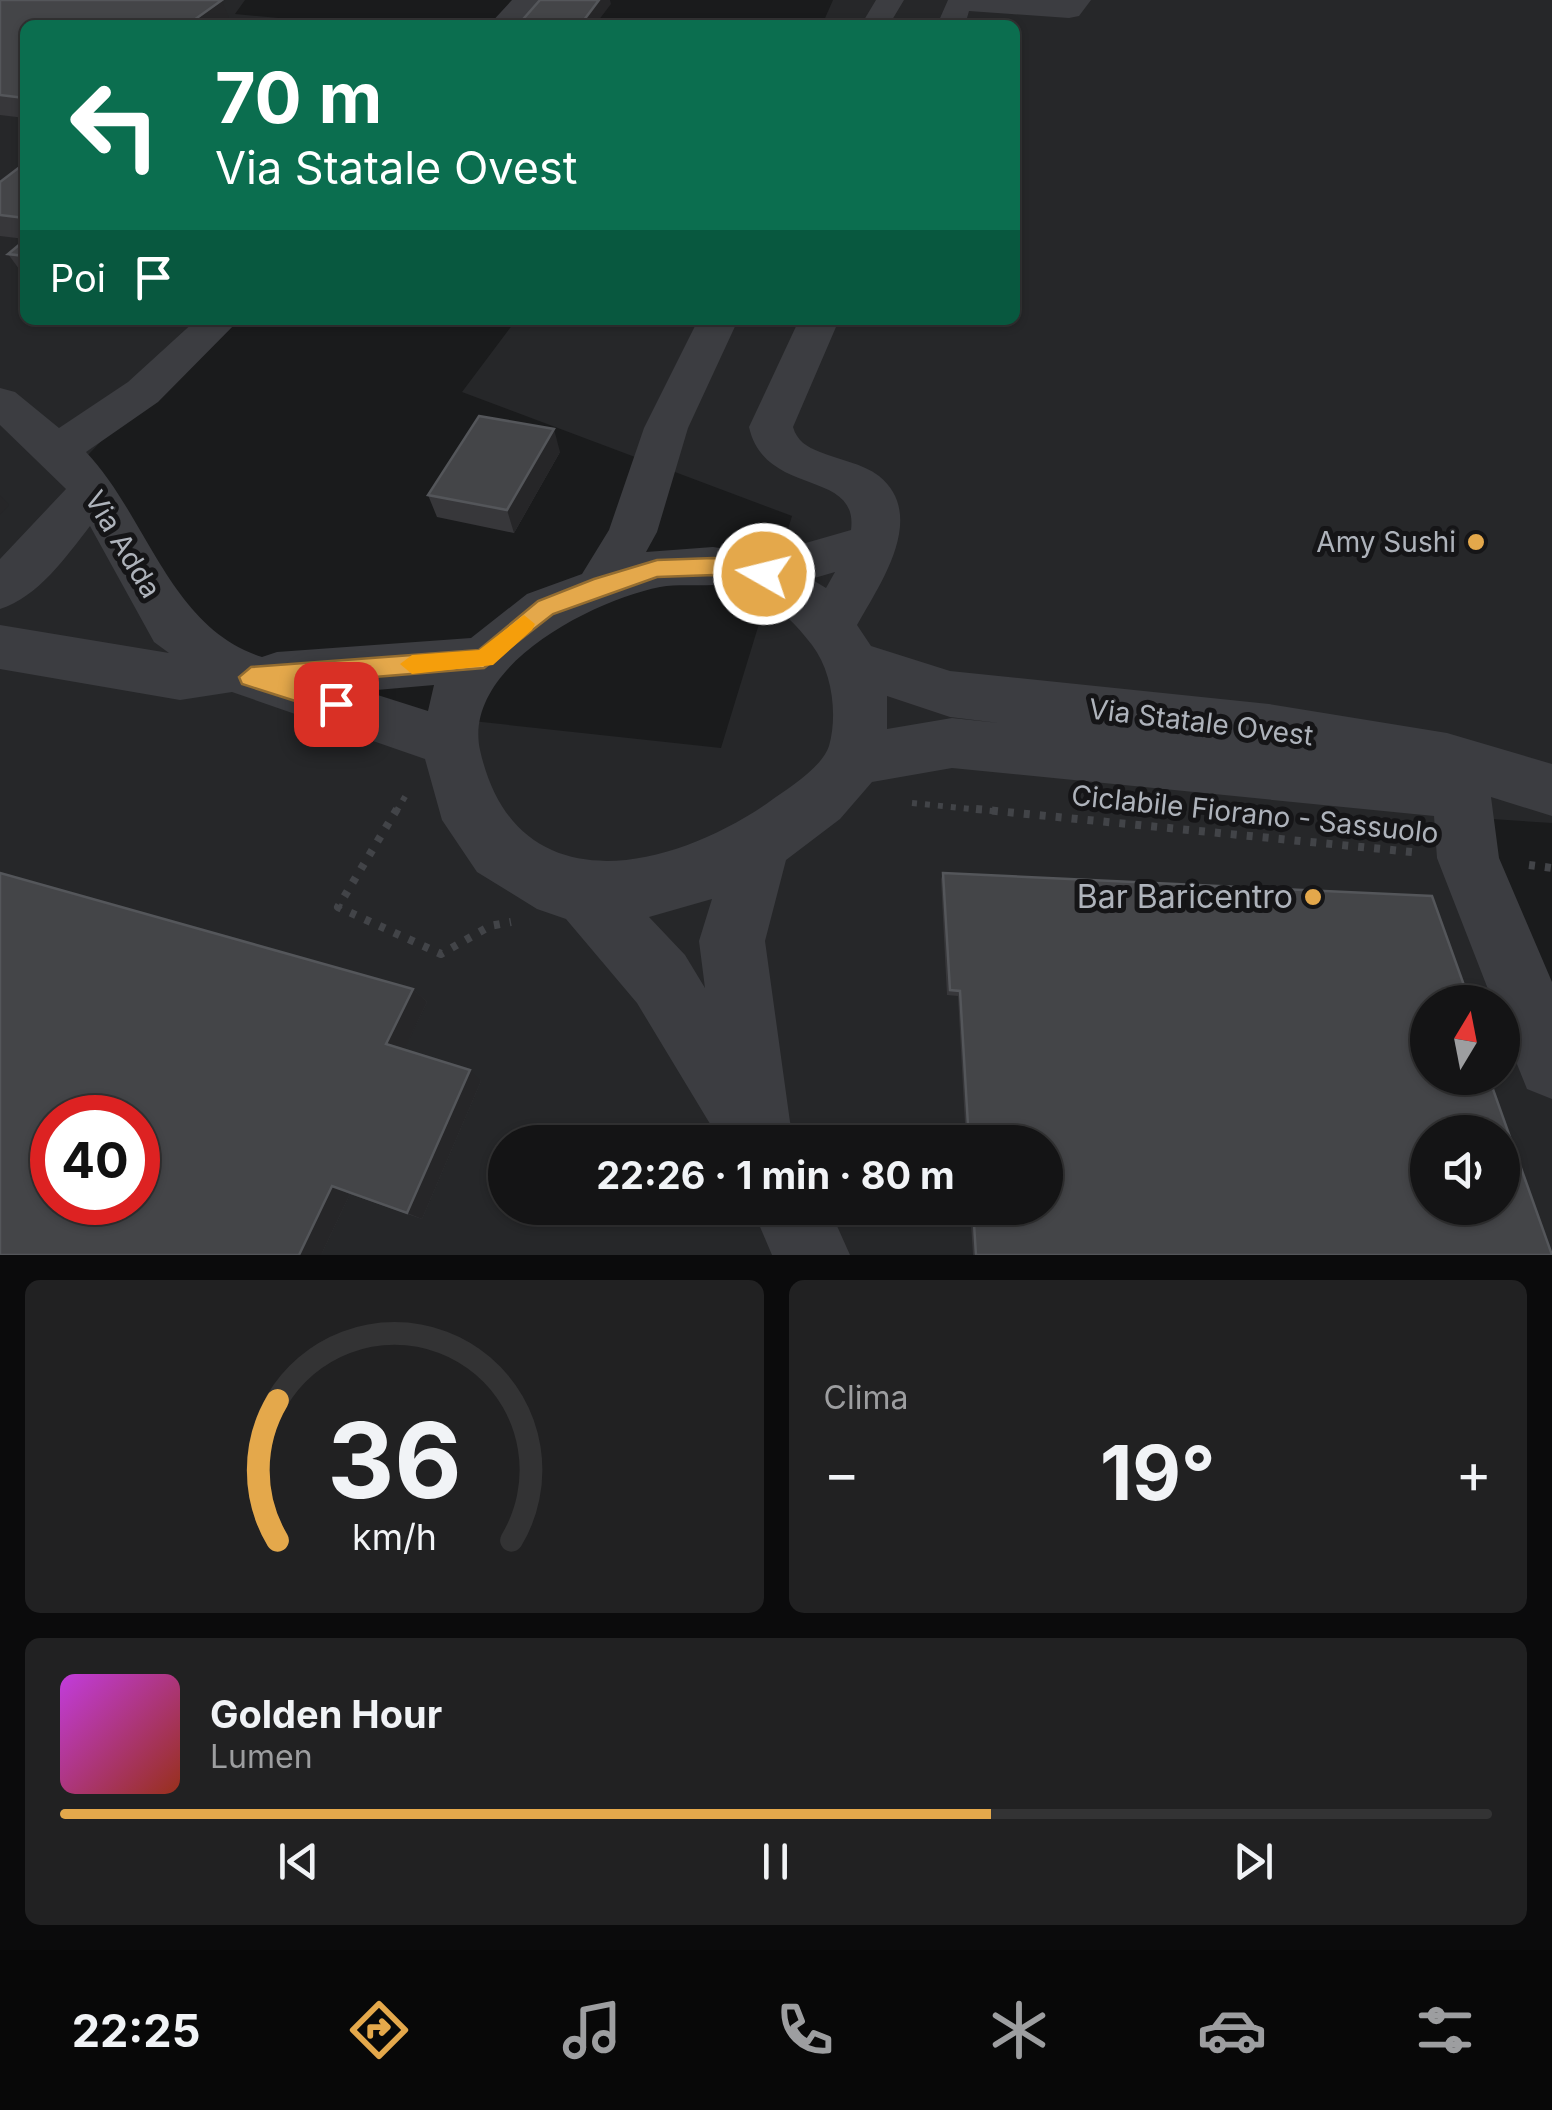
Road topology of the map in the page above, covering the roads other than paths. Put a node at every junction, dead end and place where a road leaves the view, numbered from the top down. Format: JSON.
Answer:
{"nodes":[{"id":1,"x":527,"y":0,"type":"edge"},
{"id":2,"x":1076,"y":0,"type":"edge"},
{"id":3,"x":507,"y":20,"type":"edge"},
{"id":4,"x":952,"y":20,"type":"edge"},
{"id":5,"x":214,"y":325,"type":"edge"},
{"id":6,"x":716,"y":325,"type":"edge"},
{"id":7,"x":816,"y":325,"type":"edge"},
{"id":8,"x":0,"y":402,"type":"edge"},
{"id":9,"x":56,"y":449,"type":"junction"},
{"id":10,"x":93,"y":489,"type":"junction"},
{"id":11,"x":649,"y":489,"type":"junction"},
{"id":12,"x":874,"y":542,"type":"junction"},
{"id":13,"x":714,"y":566,"type":"junction"},
{"id":14,"x":764,"y":574,"type":"junction"},
{"id":15,"x":602,"y":585,"type":"junction"},
{"id":16,"x":0,"y":589,"type":"edge"},
{"id":17,"x":839,"y":645,"type":"junction"},
{"id":18,"x":0,"y":647,"type":"edge"},
{"id":19,"x":484,"y":659,"type":"junction"},
{"id":20,"x":241,"y":674,"type":"junction"},
{"id":21,"x":450,"y":742,"type":"junction"},
{"id":22,"x":856,"y":759,"type":"junction"},
{"id":23,"x":1461,"y":792,"type":"junction"},
{"id":24,"x":1552,"y":794,"type":"edge"},
{"id":25,"x":760,"y":843,"type":"junction"},
{"id":26,"x":581,"y":890,"type":"junction"},
{"id":27,"x":1552,"y":1064,"type":"edge"},
{"id":28,"x":752,"y":1125,"type":"edge"},
{"id":29,"x":759,"y":1125,"type":"edge"},
{"id":30,"x":798,"y":1225,"type":"edge"},
{"id":31,"x":811,"y":1255,"type":"edge"}],
"edges":[{"from":1,"to":3,"type":"street"},
{"from":2,"to":4,"type":"street"},
{"from":5,"to":9,"type":"street"},
{"from":6,"to":11,"type":"street"},
{"from":7,"to":12,"type":"street"},
{"from":8,"to":9,"type":"street","name":"Via Adda"},
{"from":9,"to":10,"type":"street","name":"Via Adda"},
{"from":10,"to":16,"type":"street"},
{"from":10,"to":20,"type":"street","name":"Via Adda"},
{"from":11,"to":13,"type":"street"},
{"from":11,"to":15,"type":"street"},
{"from":12,"to":14,"type":"street"},
{"from":12,"to":17,"type":"street"},
{"from":13,"to":14,"type":"street","name":"Via Statale Ovest"},
{"from":13,"to":15,"type":"street","name":"Via Statale Ovest"},
{"from":14,"to":17,"type":"street","name":"Via Statale Ovest"},
{"from":15,"to":19,"type":"street","name":"Via Statale Ovest"},
{"from":17,"to":22,"type":"street"},
{"from":17,"to":24,"type":"street","name":"Via Statale Ovest"},
{"from":18,"to":20,"type":"street"},
{"from":19,"to":20,"type":"street"},
{"from":19,"to":21,"type":"street","name":"Via Statale Ovest"},
{"from":20,"to":21,"type":"street"},
{"from":21,"to":26,"type":"street","name":"Via Statale Ovest"},
{"from":22,"to":23,"type":"street","name":"Via Statale Ovest"},
{"from":22,"to":25,"type":"street","name":"Via Statale Ovest"},
{"from":23,"to":24,"type":"street","name":"Via Statale Ovest"},
{"from":23,"to":27,"type":"street"},
{"from":25,"to":26,"type":"street","name":"Via Statale Ovest"},
{"from":25,"to":29,"type":"street"},
{"from":26,"to":28,"type":"street"},
{"from":30,"to":31,"type":"street"}]}
